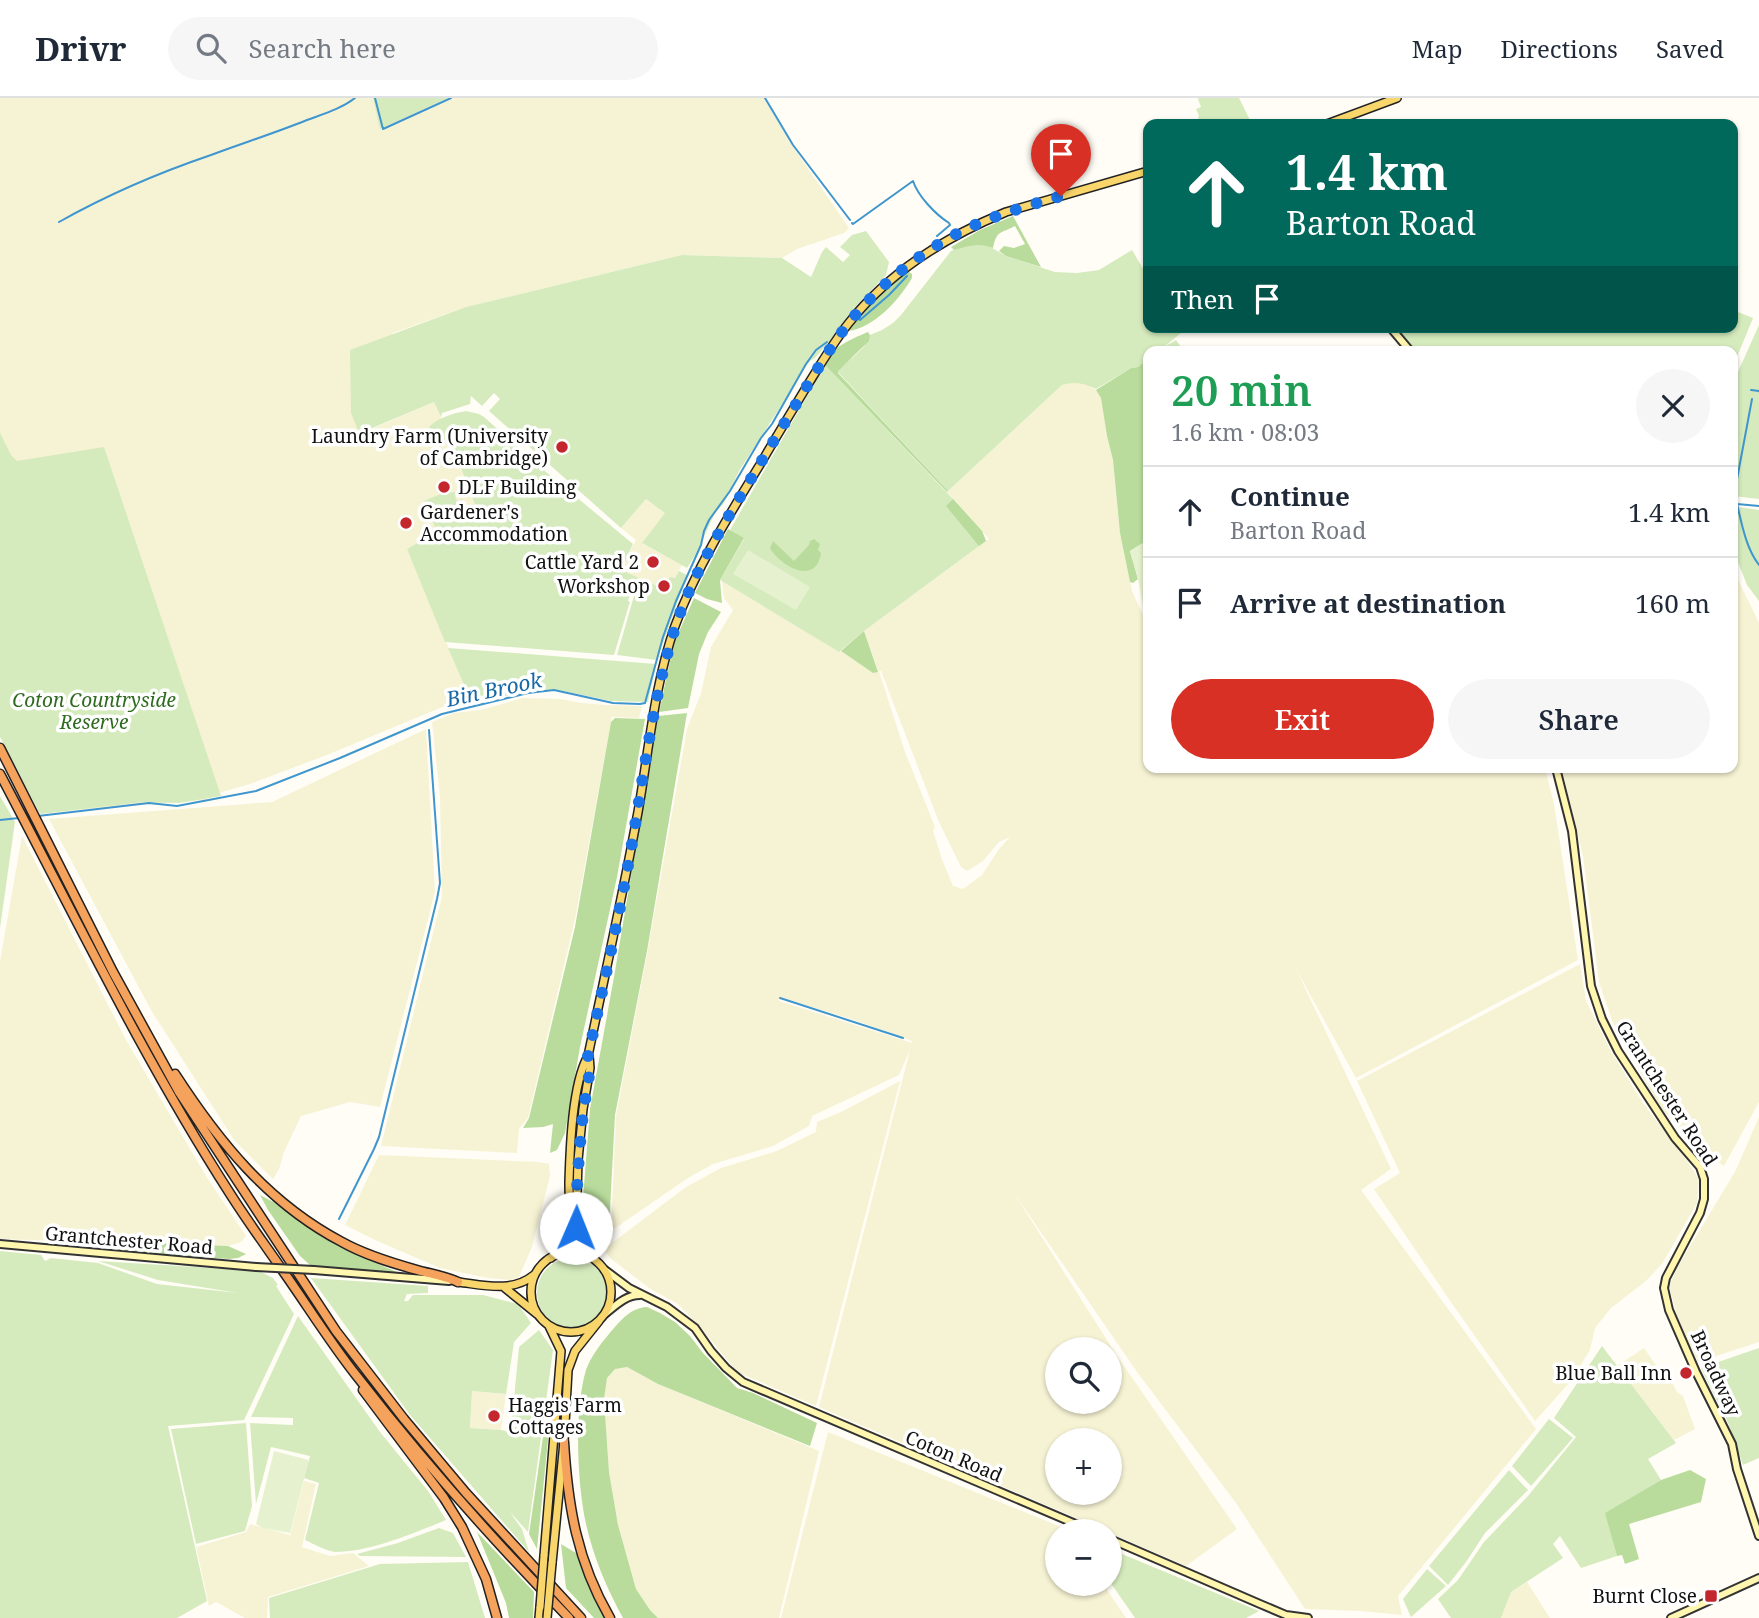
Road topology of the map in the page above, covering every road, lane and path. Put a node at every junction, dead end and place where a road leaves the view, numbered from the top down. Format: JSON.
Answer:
{"nodes":[{"id":1,"x":1397,"y":98,"type":"edge"},
{"id":2,"x":1340,"y":119,"type":"edge"},
{"id":3,"x":1143,"y":172,"type":"edge"},
{"id":4,"x":0,"y":748,"type":"edge"},
{"id":5,"x":1557,"y":773,"type":"edge"},
{"id":6,"x":0,"y":774,"type":"edge"},
{"id":7,"x":135,"y":1013,"type":"junction"},
{"id":8,"x":588,"y":1056,"type":"junction"},
{"id":9,"x":0,"y":1244,"type":"edge"},
{"id":10,"x":590,"y":1257,"type":"junction"},
{"id":11,"x":551,"y":1258,"type":"junction"},
{"id":12,"x":1673,"y":1265,"type":"joint"},
{"id":13,"x":538,"y":1270,"type":"junction"},
{"id":14,"x":605,"y":1270,"type":"junction"},
{"id":15,"x":458,"y":1282,"type":"junction"},
{"id":16,"x":505,"y":1288,"type":"junction"},
{"id":17,"x":642,"y":1294,"type":"junction"},
{"id":18,"x":605,"y":1314,"type":"junction"},
{"id":19,"x":539,"y":1315,"type":"junction"},
{"id":20,"x":599,"y":1321,"type":"junction"},
{"id":21,"x":548,"y":1324,"type":"junction"},
{"id":22,"x":354,"y":1373,"type":"junction"},
{"id":23,"x":564,"y":1442,"type":"junction"},
{"id":24,"x":1064,"y":1519,"type":"edge"},
{"id":25,"x":1759,"y":1536,"type":"edge"},
{"id":26,"x":1122,"y":1544,"type":"edge"},
{"id":27,"x":1759,"y":1578,"type":"edge"},
{"id":28,"x":497,"y":1618,"type":"edge"},
{"id":29,"x":539,"y":1618,"type":"edge"},
{"id":30,"x":547,"y":1618,"type":"edge"},
{"id":31,"x":569,"y":1618,"type":"edge"},
{"id":32,"x":582,"y":1618,"type":"edge"},
{"id":33,"x":610,"y":1618,"type":"edge"},
{"id":34,"x":1308,"y":1618,"type":"edge"},
{"id":35,"x":1671,"y":1618,"type":"edge"}],
"edges":[{"from":1,"to":2,"type":"main road"},
{"from":3,"to":8,"type":"main road"},
{"from":4,"to":7,"type":"highway"},
{"from":5,"to":12,"type":"street","name":"Grantchester Road"},
{"from":6,"to":22,"type":"highway"},
{"from":7,"to":15,"type":"highway"},
{"from":7,"to":32,"type":"highway"},
{"from":8,"to":10,"type":"main road"},
{"from":8,"to":11,"type":"main road"},
{"from":9,"to":15,"type":"street","name":"Grantchester Road","bridge":true},
{"from":10,"to":11,"type":"main road"},
{"from":10,"to":14,"type":"main road"},
{"from":11,"to":13,"type":"main road"},
{"from":12,"to":25,"type":"street","name":"Broadway"},
{"from":13,"to":16,"type":"main road"},
{"from":13,"to":19,"type":"main road"},
{"from":14,"to":17,"type":"street","name":"Coton Road"},
{"from":14,"to":18,"type":"main road"},
{"from":15,"to":16,"type":"main road"},
{"from":16,"to":19,"type":"main road"},
{"from":17,"to":18,"type":"street"},
{"from":17,"to":24,"type":"street","name":"Coton Road"},
{"from":18,"to":20,"type":"main road"},
{"from":19,"to":21,"type":"main road"},
{"from":20,"to":21,"type":"main road"},
{"from":20,"to":23,"type":"main road"},
{"from":21,"to":29,"type":"main road","bridge":true},
{"from":22,"to":28,"type":"highway"},
{"from":22,"to":31,"type":"highway"},
{"from":23,"to":30,"type":"main road","bridge":true},
{"from":23,"to":33,"type":"highway"},
{"from":26,"to":34,"type":"street"},
{"from":27,"to":35,"type":"street"}]}
